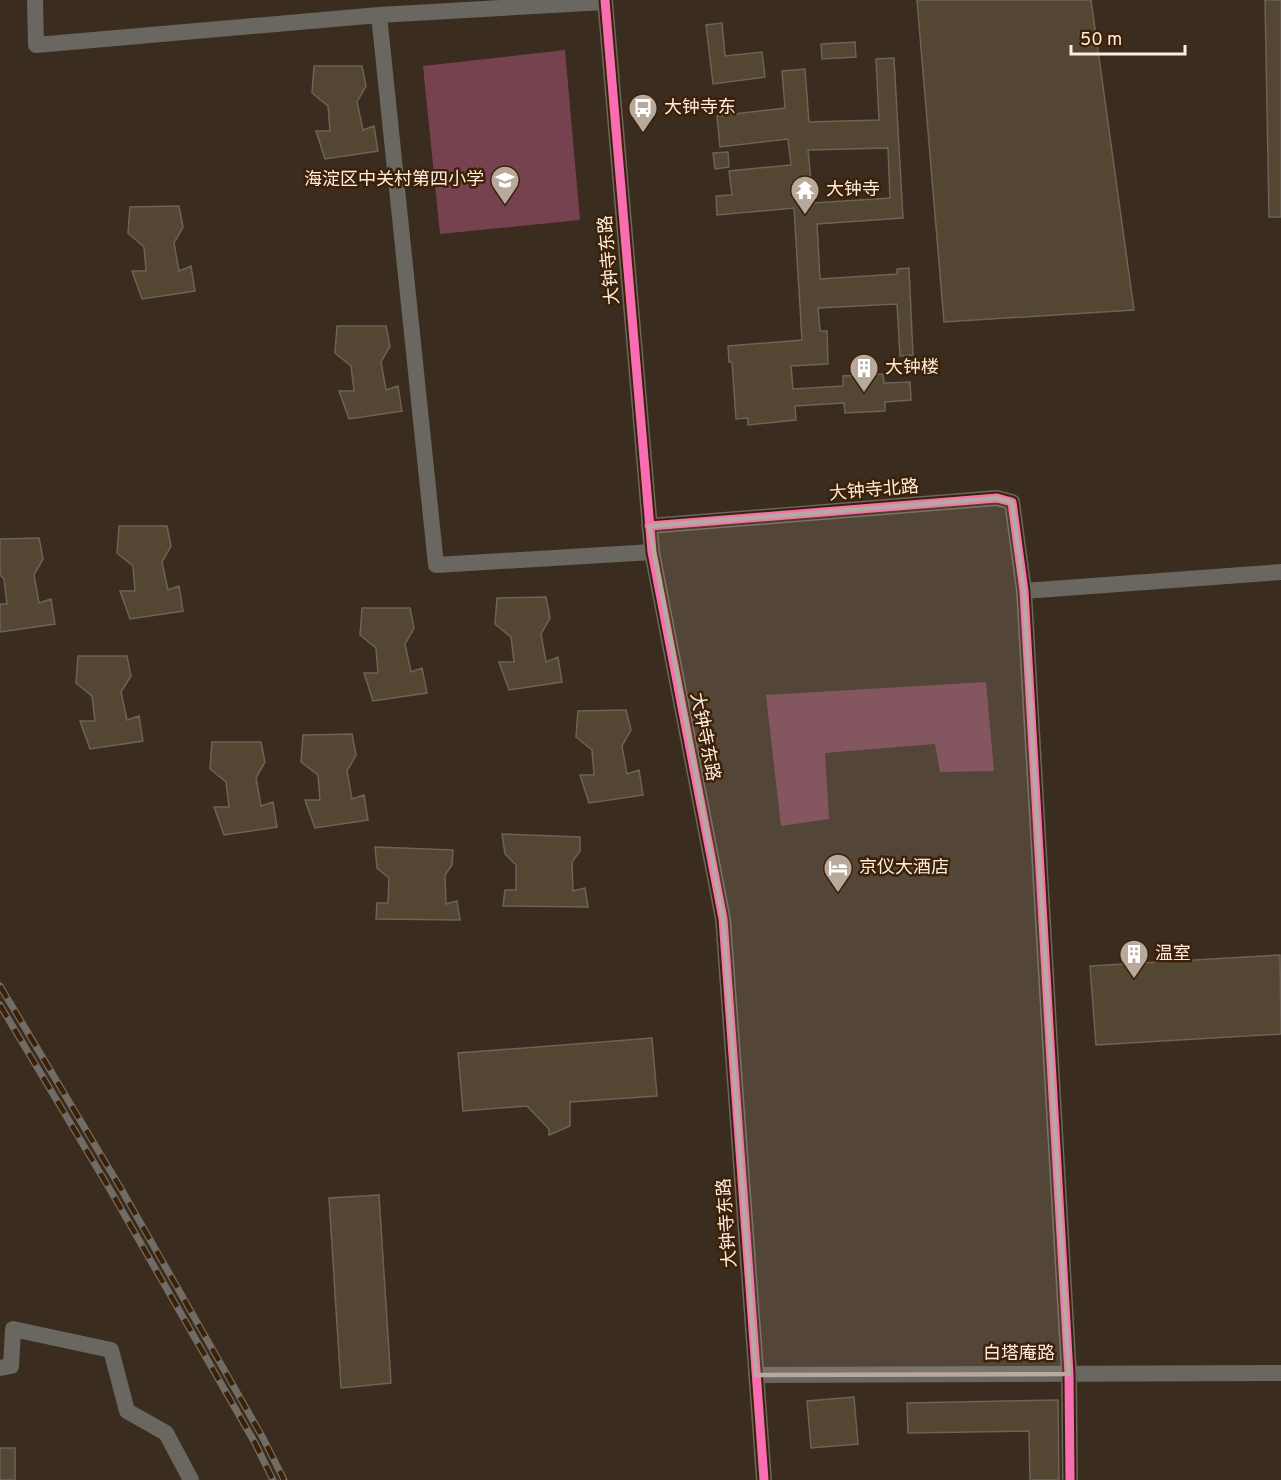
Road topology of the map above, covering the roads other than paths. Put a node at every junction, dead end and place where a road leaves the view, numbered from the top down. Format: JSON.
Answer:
{"nodes":[{"id":1,"x":35,"y":0,"type":"edge"},
{"id":2,"x":605,"y":1,"type":"edge"},
{"id":3,"x":379,"y":15,"type":"junction"},
{"id":4,"x":650,"y":526,"type":"junction"},
{"id":5,"x":652,"y":552,"type":"junction"},
{"id":6,"x":1281,"y":572,"type":"edge"},
{"id":7,"x":1024,"y":591,"type":"junction"},
{"id":8,"x":0,"y":1368,"type":"edge"},
{"id":9,"x":1281,"y":1373,"type":"edge"},
{"id":10,"x":1069,"y":1374,"type":"junction"},
{"id":11,"x":756,"y":1375,"type":"junction"},
{"id":12,"x":191,"y":1480,"type":"edge"},
{"id":13,"x":764,"y":1480,"type":"edge"},
{"id":14,"x":1070,"y":1480,"type":"edge"}],
"edges":[{"from":1,"to":3,"type":"street"},
{"from":2,"to":3,"type":"street"},
{"from":2,"to":4,"type":"street","name":"大钟寺东路"},
{"from":3,"to":5,"type":"street"},
{"from":4,"to":5,"type":"street","name":"大钟寺东路"},
{"from":4,"to":7,"type":"street","name":"大钟寺北路"},
{"from":5,"to":11,"type":"street","name":"大钟寺东路"},
{"from":6,"to":7,"type":"street"},
{"from":7,"to":10,"type":"street"},
{"from":8,"to":12,"type":"street"},
{"from":9,"to":10,"type":"street","name":"白塔庵路"},
{"from":10,"to":11,"type":"street","name":"白塔庵路"},
{"from":10,"to":14,"type":"street"},
{"from":11,"to":13,"type":"street","name":"大钟寺东路"}]}
